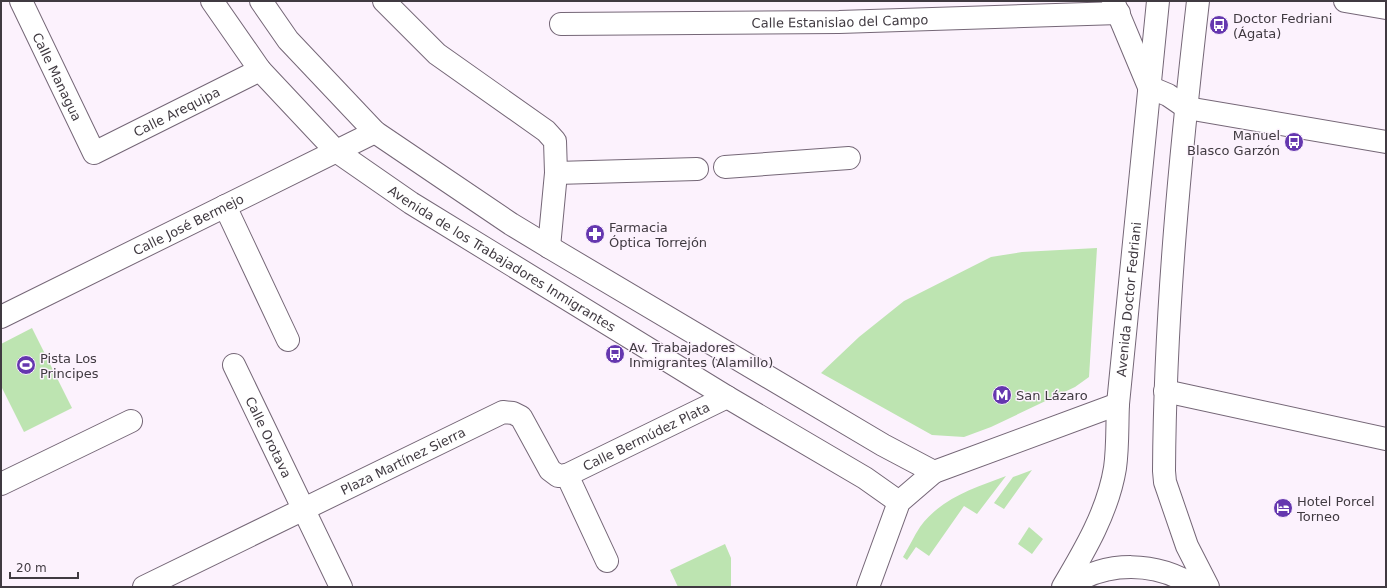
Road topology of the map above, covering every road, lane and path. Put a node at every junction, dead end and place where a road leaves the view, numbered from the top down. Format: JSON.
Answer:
{"nodes":[{"id":1,"x":21,"y":1,"type":"edge"},
{"id":2,"x":212,"y":1,"type":"edge"},
{"id":3,"x":261,"y":1,"type":"edge"},
{"id":4,"x":384,"y":1,"type":"edge"},
{"id":5,"x":1158,"y":1,"type":"edge"},
{"id":6,"x":1198,"y":1,"type":"edge"},
{"id":7,"x":1345,"y":1,"type":"edge"},
{"id":8,"x":1116,"y":7,"type":"edge"},
{"id":9,"x":1386,"y":8,"type":"edge"},
{"id":10,"x":561,"y":24,"type":"dead end"},
{"id":11,"x":260,"y":70,"type":"junction"},
{"id":12,"x":1149,"y":87,"type":"junction"},
{"id":13,"x":1186,"y":108,"type":"junction"},
{"id":14,"x":376,"y":132,"type":"junction"},
{"id":15,"x":1386,"y":142,"type":"edge"},
{"id":16,"x":336,"y":151,"type":"junction"},
{"id":17,"x":94,"y":153,"type":"joint"},
{"id":18,"x":850,"y":158,"type":"dead end"},
{"id":19,"x":725,"y":167,"type":"dead end"},
{"id":20,"x":697,"y":169,"type":"dead end"},
{"id":21,"x":556,"y":173,"type":"junction"},
{"id":22,"x":225,"y":206,"type":"junction"},
{"id":23,"x":549,"y":247,"type":"junction"},
{"id":24,"x":1,"y":317,"type":"edge"},
{"id":25,"x":288,"y":340,"type":"dead end"},
{"id":26,"x":234,"y":365,"type":"dead end"},
{"id":27,"x":1165,"y":391,"type":"junction"},
{"id":28,"x":726,"y":397,"type":"junction"},
{"id":29,"x":1118,"y":404,"type":"junction"},
{"id":30,"x":131,"y":421,"type":"dead end"},
{"id":31,"x":1386,"y":439,"type":"edge"},
{"id":32,"x":934,"y":472,"type":"junction"},
{"id":33,"x":567,"y":476,"type":"junction"},
{"id":34,"x":1,"y":484,"type":"edge"},
{"id":35,"x":899,"y":502,"type":"junction"},
{"id":36,"x":304,"y":509,"type":"junction"},
{"id":37,"x":607,"y":560,"type":"dead end"},
{"id":38,"x":144,"y":587,"type":"edge"},
{"id":39,"x":341,"y":587,"type":"edge"},
{"id":40,"x":868,"y":587,"type":"edge"},
{"id":41,"x":1062,"y":587,"type":"edge"},
{"id":42,"x":1067,"y":587,"type":"edge"},
{"id":43,"x":1196,"y":587,"type":"edge"},
{"id":44,"x":1208,"y":587,"type":"edge"}],
"edges":[{"from":1,"to":17,"type":"street","name":"Calle Managua"},
{"from":2,"to":11,"type":"street","name":"Avenida de los Trabajadores Inmigrantes"},
{"from":3,"to":14,"type":"street"},
{"from":4,"to":21,"type":"street"},
{"from":5,"to":12,"type":"street","name":"Avenida Doctor Fedriani"},
{"from":6,"to":13,"type":"street"},
{"from":7,"to":9,"type":"street"},
{"from":8,"to":10,"type":"street","name":"Calle Estanislao del Campo"},
{"from":8,"to":12,"type":"street"},
{"from":11,"to":16,"type":"street","name":"Avenida de los Trabajadores Inmigrantes"},
{"from":11,"to":17,"type":"street","name":"Calle Arequipa"},
{"from":12,"to":13,"type":"street"},
{"from":12,"to":29,"type":"street","name":"Avenida Doctor Fedriani"},
{"from":13,"to":15,"type":"street"},
{"from":13,"to":27,"type":"street"},
{"from":14,"to":16,"type":"street","name":"Calle José Bermejo"},
{"from":14,"to":23,"type":"street"},
{"from":16,"to":22,"type":"street","name":"Calle José Bermejo"},
{"from":16,"to":28,"type":"street","name":"Avenida de los Trabajadores Inmigrantes"},
{"from":18,"to":19,"type":"street"},
{"from":20,"to":21,"type":"street"},
{"from":21,"to":23,"type":"street"},
{"from":22,"to":24,"type":"street","name":"Calle José Bermejo"},
{"from":22,"to":25,"type":"street"},
{"from":23,"to":32,"type":"street"},
{"from":26,"to":36,"type":"street","name":"Calle Orotava"},
{"from":27,"to":31,"type":"street"},
{"from":27,"to":44,"type":"street"},
{"from":28,"to":33,"type":"street","name":"Calle Bermúdez Plata"},
{"from":28,"to":35,"type":"street","name":"Avenida de los Trabajadores Inmigrantes"},
{"from":29,"to":32,"type":"street"},
{"from":29,"to":41,"type":"street","name":"Avenida Doctor Fedriani"},
{"from":30,"to":34,"type":"street"},
{"from":32,"to":35,"type":"street"},
{"from":33,"to":36,"type":"street","name":"Plaza Martínez Sierra"},
{"from":33,"to":37,"type":"street"},
{"from":35,"to":40,"type":"street"},
{"from":36,"to":38,"type":"street","name":"Plaza Martínez Sierra"},
{"from":36,"to":39,"type":"street","name":"Calle Orotava"},
{"from":42,"to":43,"type":"street"}]}
